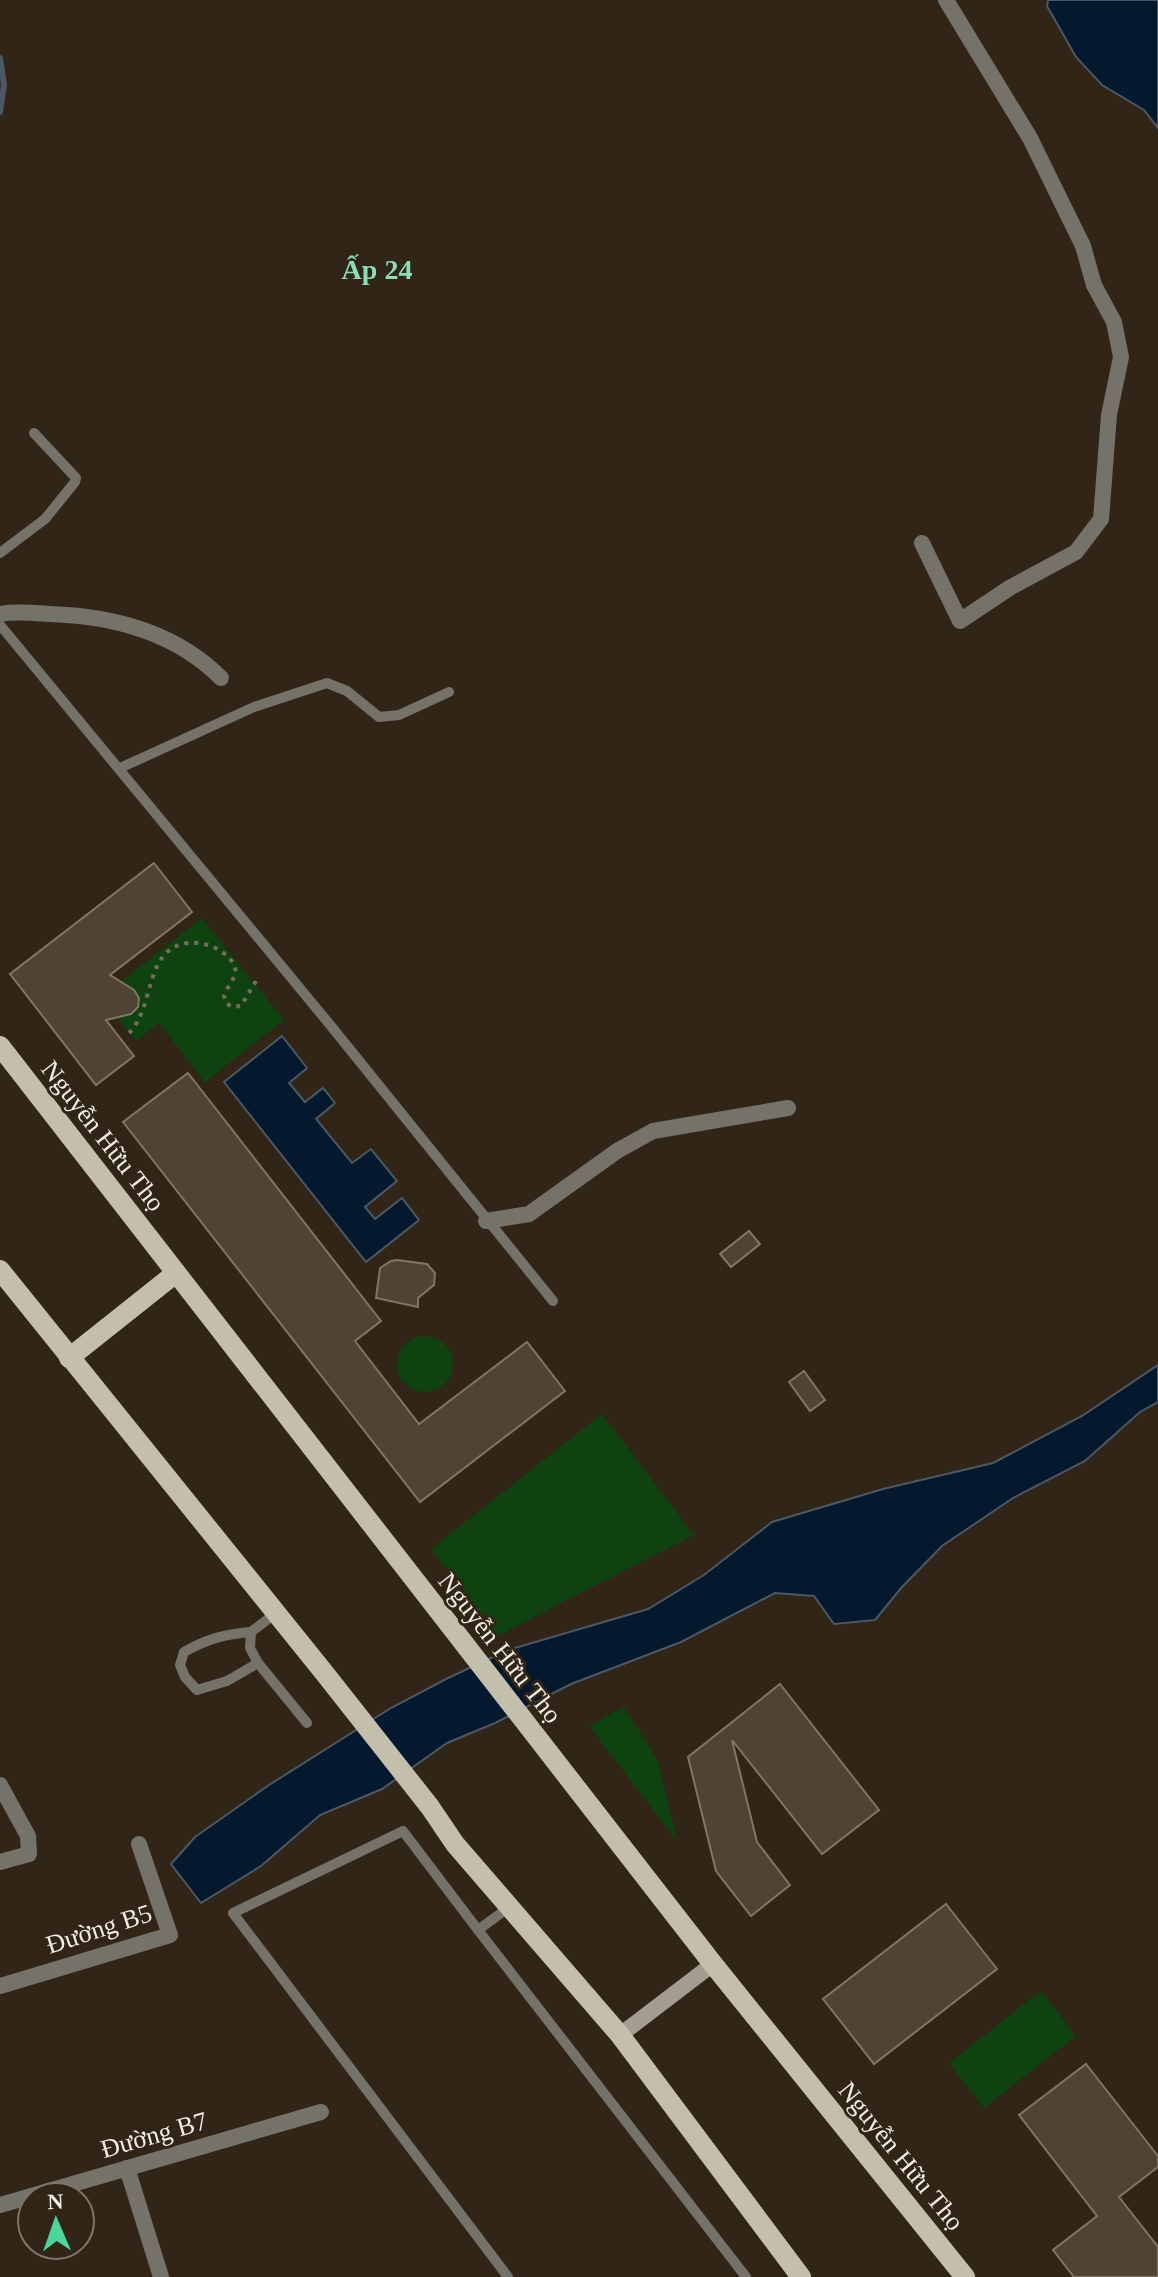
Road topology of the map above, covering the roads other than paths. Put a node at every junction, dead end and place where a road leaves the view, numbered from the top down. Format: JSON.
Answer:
{"nodes":[{"id":1,"x":946,"y":0,"type":"edge"},
{"id":2,"x":34,"y":433,"type":"dead end"},
{"id":3,"x":922,"y":543,"type":"dead end"},
{"id":4,"x":0,"y":553,"type":"edge"},
{"id":5,"x":0,"y":614,"type":"edge"},
{"id":6,"x":0,"y":625,"type":"edge"},
{"id":7,"x":221,"y":678,"type":"dead end"},
{"id":8,"x":449,"y":692,"type":"dead end"},
{"id":9,"x":120,"y":768,"type":"junction"},
{"id":10,"x":0,"y":1046,"type":"edge"},
{"id":11,"x":788,"y":1108,"type":"dead end"},
{"id":12,"x":486,"y":1221,"type":"junction"},
{"id":13,"x":0,"y":1270,"type":"edge"},
{"id":14,"x":176,"y":1273,"type":"junction"},
{"id":15,"x":553,"y":1301,"type":"dead end"},
{"id":16,"x":69,"y":1358,"type":"junction"},
{"id":17,"x":276,"y":1613,"type":"junction"},
{"id":18,"x":251,"y":1632,"type":"junction"},
{"id":19,"x":258,"y":1663,"type":"junction"},
{"id":20,"x":307,"y":1723,"type":"dead end"},
{"id":21,"x":0,"y":1785,"type":"edge"},
{"id":22,"x":139,"y":1844,"type":"dead end"},
{"id":23,"x":0,"y":1862,"type":"edge"},
{"id":24,"x":508,"y":1908,"type":"junction"},
{"id":25,"x":478,"y":1930,"type":"junction"},
{"id":26,"x":713,"y":1964,"type":"junction"},
{"id":27,"x":0,"y":1986,"type":"edge"},
{"id":28,"x":620,"y":2035,"type":"junction"},
{"id":29,"x":321,"y":2112,"type":"dead end"},
{"id":30,"x":127,"y":2168,"type":"junction"},
{"id":31,"x":0,"y":2205,"type":"edge"},
{"id":32,"x":161,"y":2277,"type":"edge"},
{"id":33,"x":508,"y":2277,"type":"edge"},
{"id":34,"x":746,"y":2277,"type":"edge"},
{"id":35,"x":801,"y":2277,"type":"edge"},
{"id":36,"x":965,"y":2277,"type":"edge"}],
"edges":[{"from":1,"to":3,"type":"street"},
{"from":2,"to":4,"type":"lane"},
{"from":5,"to":7,"type":"street"},
{"from":6,"to":9,"type":"lane"},
{"from":8,"to":9,"type":"lane"},
{"from":9,"to":12,"type":"lane"},
{"from":10,"to":14,"type":"main road","name":"Nguyễn Hữu Thọ"},
{"from":11,"to":12,"type":"street"},
{"from":12,"to":15,"type":"lane"},
{"from":13,"to":16,"type":"main road"},
{"from":14,"to":16,"type":"main road"},
{"from":14,"to":26,"type":"main road","name":"Nguyễn Hữu Thọ"},
{"from":16,"to":17,"type":"main road"},
{"from":17,"to":18,"type":"lane"},
{"from":17,"to":24,"type":"main road"},
{"from":18,"to":19,"type":"lane"},
{"from":18,"to":19,"type":"lane"},
{"from":19,"to":20,"type":"lane"},
{"from":21,"to":23,"type":"street"},
{"from":22,"to":27,"type":"street","name":"Đường B5"},
{"from":24,"to":25,"type":"lane"},
{"from":24,"to":28,"type":"main road"},
{"from":25,"to":33,"type":"lane"},
{"from":25,"to":34,"type":"lane"},
{"from":26,"to":28,"type":"main road"},
{"from":26,"to":36,"type":"main road","name":"Nguyễn Hữu Thọ"},
{"from":28,"to":35,"type":"main road"},
{"from":29,"to":30,"type":"street","name":"Đường B7"},
{"from":30,"to":31,"type":"street","name":"Đường B7"},
{"from":30,"to":32,"type":"street"}]}
